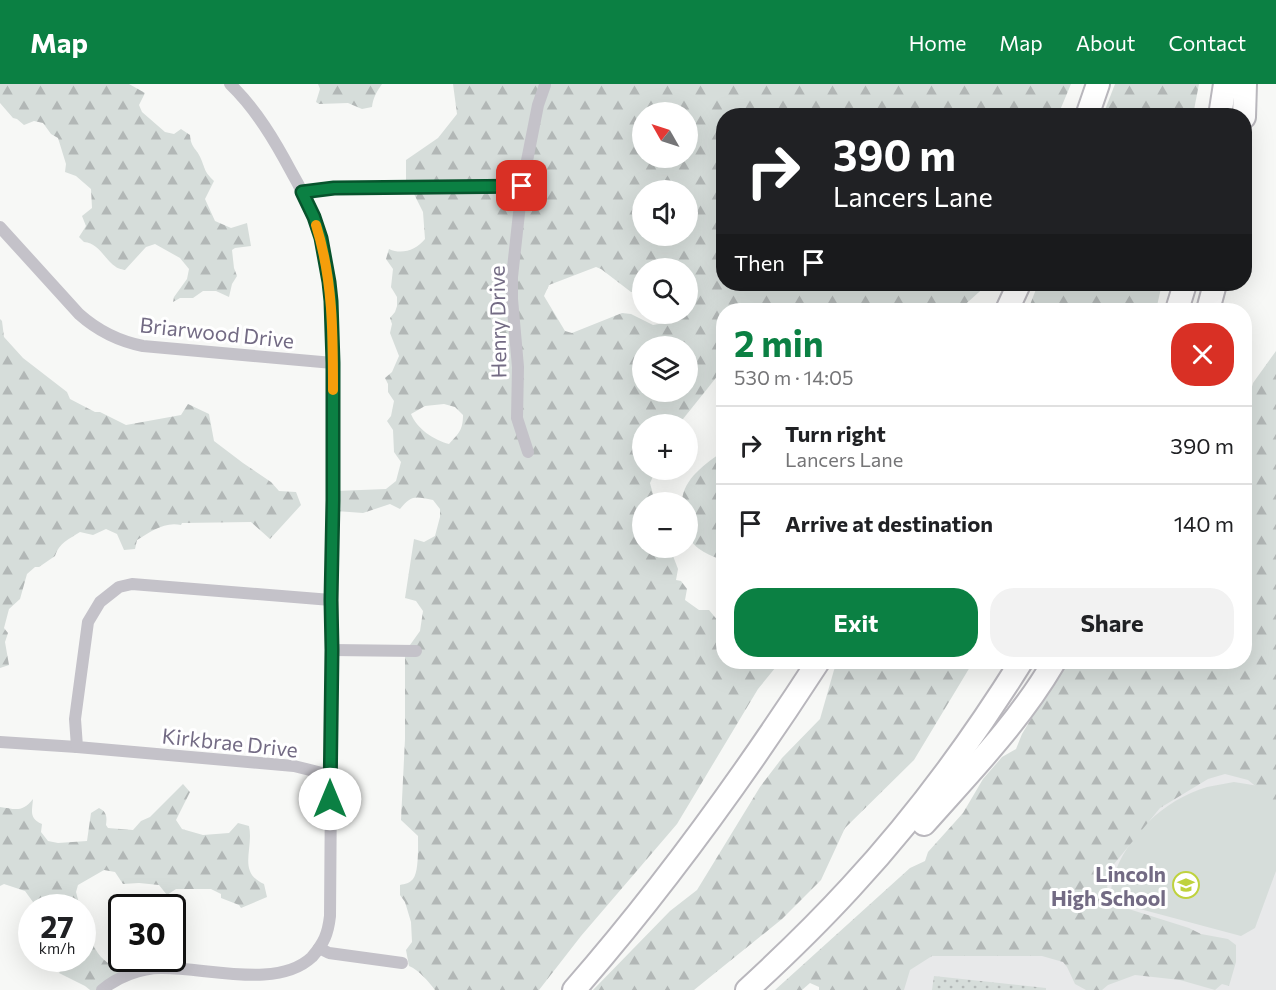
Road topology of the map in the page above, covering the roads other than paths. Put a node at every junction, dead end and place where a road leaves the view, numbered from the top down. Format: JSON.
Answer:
{"nodes":[{"id":1,"x":230,"y":84,"type":"edge"},
{"id":2,"x":1098,"y":84,"type":"edge"},
{"id":3,"x":1225,"y":84,"type":"edge"},
{"id":4,"x":1245,"y":84,"type":"edge"},
{"id":5,"x":545,"y":85,"type":"edge"},
{"id":6,"x":1090,"y":108,"type":"edge"},
{"id":7,"x":1221,"y":108,"type":"edge"},
{"id":8,"x":1244,"y":108,"type":"edge"},
{"id":9,"x":522,"y":186,"type":"junction"},
{"id":10,"x":302,"y":192,"type":"junction"},
{"id":11,"x":0,"y":227,"type":"edge"},
{"id":12,"x":333,"y":363,"type":"junction"},
{"id":13,"x":528,"y":452,"type":"dead end"},
{"id":14,"x":331,"y":600,"type":"junction"},
{"id":15,"x":332,"y":650,"type":"junction"},
{"id":16,"x":416,"y":651,"type":"dead end"},
{"id":17,"x":814,"y":669,"type":"edge"},
{"id":18,"x":1016,"y":669,"type":"edge"},
{"id":19,"x":1050,"y":669,"type":"edge"},
{"id":20,"x":0,"y":742,"type":"edge"},
{"id":21,"x":77,"y":747,"type":"junction"},
{"id":22,"x":330,"y":775,"type":"junction"},
{"id":23,"x":319,"y":948,"type":"junction"},
{"id":24,"x":402,"y":963,"type":"dead end"},
{"id":25,"x":772,"y":966,"type":"junction"},
{"id":26,"x":102,"y":990,"type":"edge"},
{"id":27,"x":574,"y":990,"type":"edge"},
{"id":28,"x":747,"y":990,"type":"edge"}],
"edges":[{"from":1,"to":10,"type":"street"},
{"from":2,"to":6,"type":"highway"},
{"from":3,"to":7,"type":"highway"},
{"from":4,"to":8,"type":"highway"},
{"from":5,"to":9,"type":"street","name":"Henry Drive"},
{"from":9,"to":10,"type":"street"},
{"from":9,"to":13,"type":"street","name":"Henry Drive"},
{"from":10,"to":12,"type":"street"},
{"from":11,"to":12,"type":"street","name":"Briarwood Drive"},
{"from":12,"to":14,"type":"street"},
{"from":14,"to":15,"type":"street"},
{"from":14,"to":21,"type":"street"},
{"from":15,"to":16,"type":"street"},
{"from":15,"to":22,"type":"street"},
{"from":17,"to":27,"type":"highway"},
{"from":18,"to":25,"type":"highway"},
{"from":19,"to":25,"type":"highway"},
{"from":20,"to":21,"type":"street","name":"Kirkbrae Drive"},
{"from":21,"to":22,"type":"street","name":"Kirkbrae Drive"},
{"from":22,"to":23,"type":"street"},
{"from":23,"to":24,"type":"street"},
{"from":23,"to":26,"type":"street"},
{"from":25,"to":28,"type":"highway"}]}
